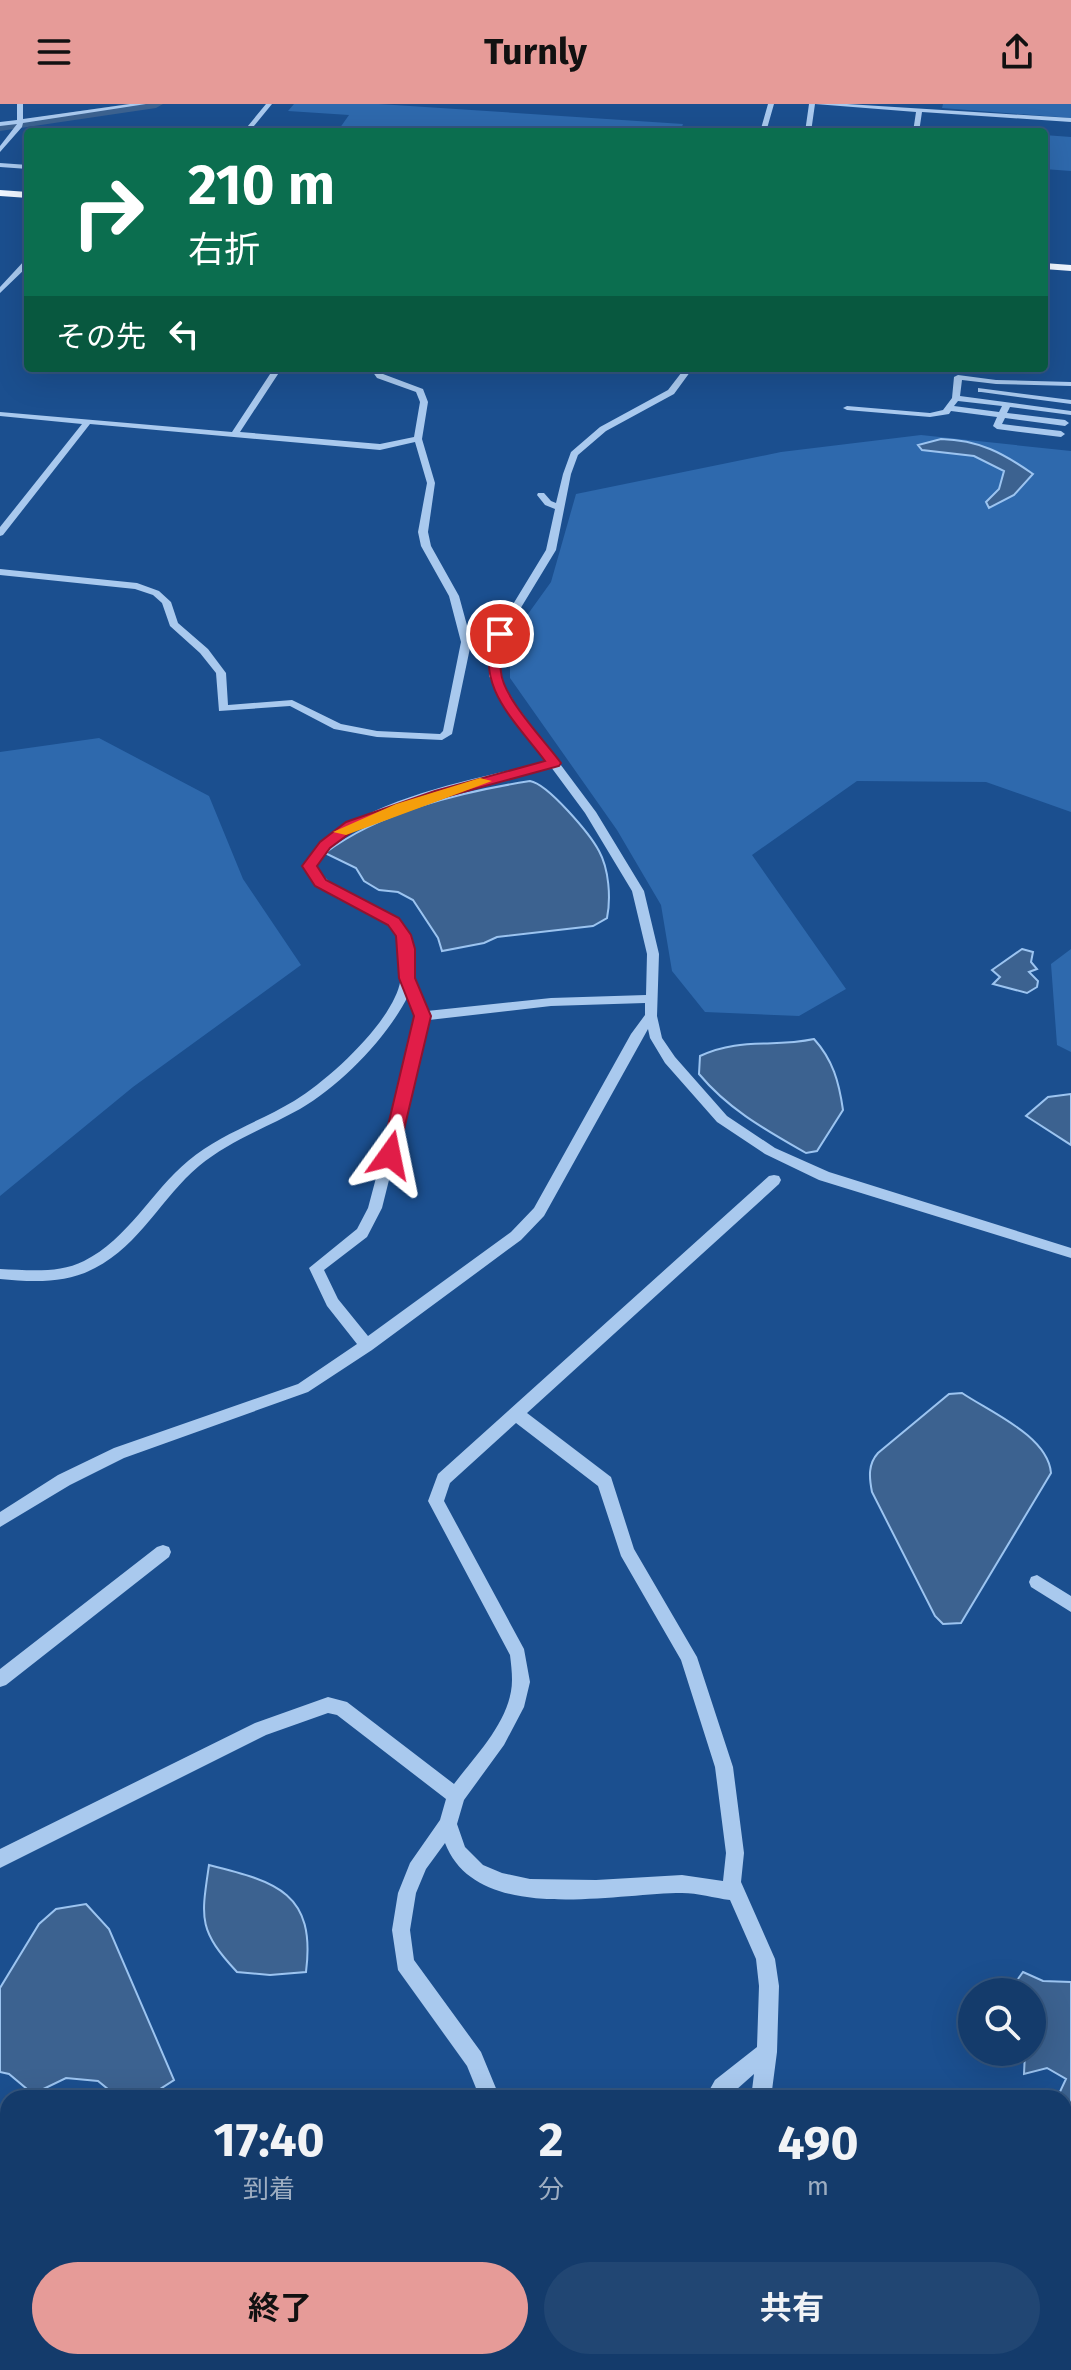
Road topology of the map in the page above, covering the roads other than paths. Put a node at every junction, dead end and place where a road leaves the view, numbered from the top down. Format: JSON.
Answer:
{"nodes":[{"id":1,"x":20,"y":104,"type":"edge"},
{"id":2,"x":143,"y":104,"type":"edge"},
{"id":3,"x":269,"y":104,"type":"edge"},
{"id":4,"x":771,"y":104,"type":"edge"},
{"id":5,"x":812,"y":104,"type":"edge"},
{"id":6,"x":818,"y":104,"type":"edge"},
{"id":7,"x":919,"y":110,"type":"junction"},
{"id":8,"x":1071,"y":120,"type":"edge"},
{"id":9,"x":0,"y":124,"type":"edge"},
{"id":10,"x":21,"y":124,"type":"junction"},
{"id":11,"x":249,"y":128,"type":"edge"},
{"id":12,"x":765,"y":128,"type":"edge"},
{"id":13,"x":809,"y":128,"type":"edge"},
{"id":14,"x":917,"y":128,"type":"edge"},
{"id":15,"x":0,"y":150,"type":"edge"},
{"id":16,"x":0,"y":165,"type":"edge"},
{"id":17,"x":24,"y":167,"type":"edge"},
{"id":18,"x":0,"y":193,"type":"edge"},
{"id":19,"x":24,"y":195,"type":"edge"},
{"id":20,"x":24,"y":266,"type":"edge"},
{"id":21,"x":1048,"y":266,"type":"edge"},
{"id":22,"x":1071,"y":268,"type":"edge"},
{"id":23,"x":0,"y":291,"type":"edge"},
{"id":24,"x":275,"y":372,"type":"edge"},
{"id":25,"x":377,"y":372,"type":"edge"},
{"id":26,"x":686,"y":372,"type":"edge"},
{"id":27,"x":1002,"y":382,"type":"junction"},
{"id":28,"x":1013,"y":384,"type":"junction"},
{"id":29,"x":1071,"y":384,"type":"edge"},
{"id":30,"x":957,"y":387,"type":"junction"},
{"id":31,"x":1071,"y":392,"type":"edge"},
{"id":32,"x":1010,"y":394,"type":"junction"},
{"id":33,"x":956,"y":398,"type":"junction"},
{"id":34,"x":1071,"y":402,"type":"edge"},
{"id":35,"x":1007,"y":404,"type":"junction"},
{"id":36,"x":847,"y":408,"type":"dead end"},
{"id":37,"x":949,"y":408,"type":"junction"},
{"id":38,"x":1050,"y":410,"type":"junction"},
{"id":39,"x":1071,"y":413,"type":"edge"},
{"id":40,"x":0,"y":414,"type":"edge"},
{"id":41,"x":1002,"y":415,"type":"junction"},
{"id":42,"x":1047,"y":420,"type":"junction"},
{"id":43,"x":88,"y":421,"type":"junction"},
{"id":44,"x":1065,"y":423,"type":"dead end"},
{"id":45,"x":1044,"y":432,"type":"junction"},
{"id":46,"x":235,"y":433,"type":"junction"},
{"id":47,"x":1061,"y":434,"type":"dead end"},
{"id":48,"x":418,"y":439,"type":"junction"},
{"id":49,"x":541,"y":495,"type":"dead end"},
{"id":50,"x":559,"y":507,"type":"junction"},
{"id":51,"x":0,"y":533,"type":"edge"},
{"id":52,"x":0,"y":572,"type":"edge"},
{"id":53,"x":466,"y":642,"type":"junction"},
{"id":54,"x":494,"y":657,"type":"junction"},
{"id":55,"x":554,"y":763,"type":"junction"},
{"id":56,"x":407,"y":978,"type":"junction"},
{"id":57,"x":653,"y":999,"type":"junction"},
{"id":58,"x":423,"y":1016,"type":"junction"},
{"id":59,"x":651,"y":1016,"type":"junction"},
{"id":60,"x":774,"y":1180,"type":"dead end"},
{"id":61,"x":1071,"y":1253,"type":"edge"},
{"id":62,"x":0,"y":1274,"type":"edge"},
{"id":63,"x":367,"y":1346,"type":"junction"},
{"id":64,"x":516,"y":1414,"type":"junction"},
{"id":65,"x":0,"y":1520,"type":"edge"},
{"id":66,"x":163,"y":1552,"type":"dead end"},
{"id":67,"x":1037,"y":1582,"type":"dead end"},
{"id":68,"x":1071,"y":1605,"type":"edge"},
{"id":69,"x":0,"y":1679,"type":"edge"},
{"id":70,"x":456,"y":1796,"type":"junction"},
{"id":71,"x":448,"y":1824,"type":"junction"},
{"id":72,"x":0,"y":1859,"type":"edge"},
{"id":73,"x":737,"y":1891,"type":"junction"},
{"id":74,"x":767,"y":2052,"type":"junction"},
{"id":75,"x":487,"y":2090,"type":"edge"},
{"id":76,"x":720,"y":2090,"type":"edge"},
{"id":77,"x":762,"y":2090,"type":"edge"}],
"edges":[{"from":1,"to":10,"type":"street"},
{"from":2,"to":10,"type":"street"},
{"from":3,"to":11,"type":"street"},
{"from":4,"to":12,"type":"street"},
{"from":5,"to":13,"type":"street"},
{"from":6,"to":7,"type":"street"},
{"from":7,"to":8,"type":"street"},
{"from":7,"to":14,"type":"street"},
{"from":9,"to":10,"type":"street"},
{"from":10,"to":15,"type":"street"},
{"from":16,"to":17,"type":"street"},
{"from":18,"to":19,"type":"main road"},
{"from":20,"to":23,"type":"street"},
{"from":21,"to":22,"type":"main road"},
{"from":24,"to":46,"type":"street"},
{"from":25,"to":48,"type":"street"},
{"from":26,"to":50,"type":"street"},
{"from":27,"to":28,"type":"street"},
{"from":27,"to":29,"type":"street"},
{"from":27,"to":30,"type":"street"},
{"from":28,"to":31,"type":"street"},
{"from":28,"to":32,"type":"street"},
{"from":30,"to":32,"type":"street"},
{"from":30,"to":33,"type":"street"},
{"from":32,"to":34,"type":"street"},
{"from":32,"to":35,"type":"street"},
{"from":33,"to":35,"type":"street"},
{"from":33,"to":37,"type":"street"},
{"from":35,"to":38,"type":"street"},
{"from":35,"to":41,"type":"street"},
{"from":36,"to":37,"type":"street"},
{"from":37,"to":41,"type":"street"},
{"from":38,"to":39,"type":"street"},
{"from":38,"to":42,"type":"street"},
{"from":40,"to":43,"type":"street"},
{"from":41,"to":42,"type":"street"},
{"from":41,"to":45,"type":"street"},
{"from":42,"to":44,"type":"street"},
{"from":42,"to":45,"type":"street"},
{"from":43,"to":46,"type":"street"},
{"from":43,"to":51,"type":"street"},
{"from":45,"to":47,"type":"street"},
{"from":46,"to":48,"type":"street"},
{"from":48,"to":53,"type":"street"},
{"from":49,"to":50,"type":"street"},
{"from":50,"to":54,"type":"street"},
{"from":52,"to":53,"type":"street"},
{"from":53,"to":54,"type":"street"},
{"from":54,"to":55,"type":"street"},
{"from":55,"to":56,"type":"street"},
{"from":55,"to":57,"type":"street"},
{"from":56,"to":58,"type":"street"},
{"from":56,"to":62,"type":"street"},
{"from":57,"to":58,"type":"street"},
{"from":57,"to":59,"type":"street"},
{"from":58,"to":63,"type":"street"},
{"from":59,"to":61,"type":"street"},
{"from":59,"to":63,"type":"street"},
{"from":60,"to":64,"type":"street"},
{"from":63,"to":65,"type":"street"},
{"from":64,"to":70,"type":"street"},
{"from":64,"to":73,"type":"street"},
{"from":66,"to":69,"type":"street"},
{"from":67,"to":68,"type":"street"},
{"from":70,"to":71,"type":"street"},
{"from":70,"to":72,"type":"street"},
{"from":71,"to":73,"type":"street"},
{"from":71,"to":75,"type":"street"},
{"from":73,"to":74,"type":"street"},
{"from":74,"to":76,"type":"street"},
{"from":74,"to":77,"type":"street"}]}
